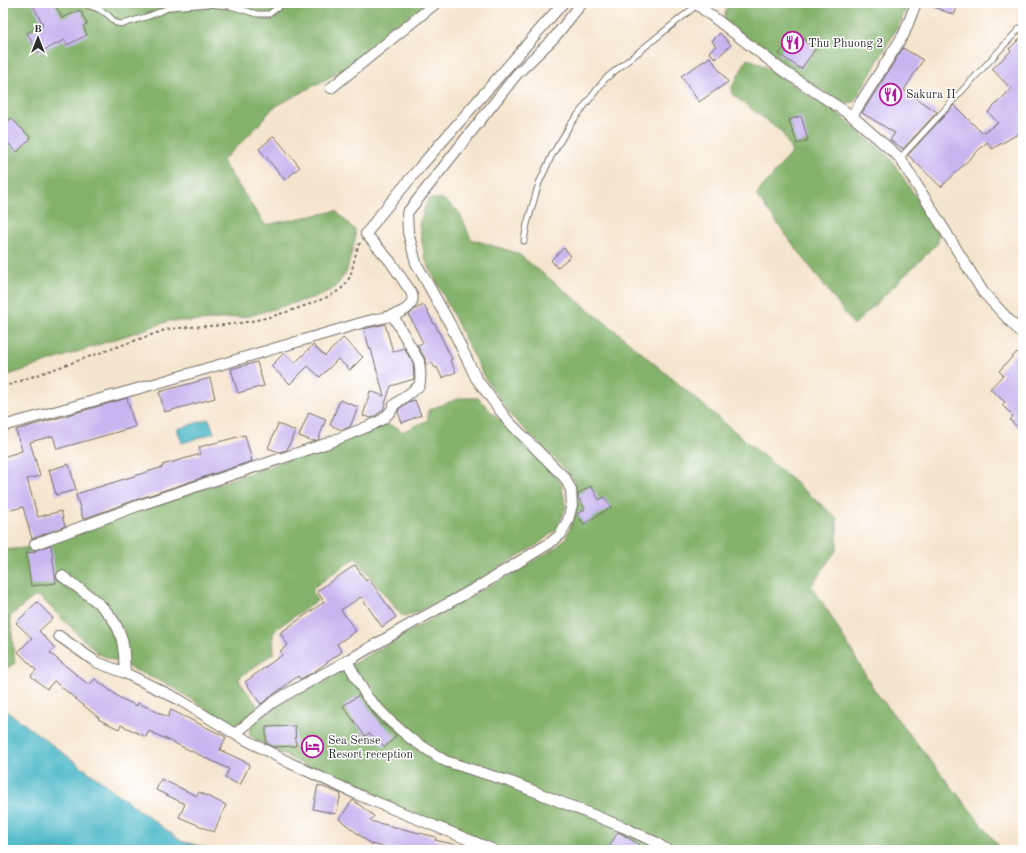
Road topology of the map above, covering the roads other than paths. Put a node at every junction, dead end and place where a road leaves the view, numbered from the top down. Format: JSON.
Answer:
{"nodes":[{"id":1,"x":82,"y":3,"type":"edge"},
{"id":2,"x":284,"y":3,"type":"edge"},
{"id":3,"x":436,"y":3,"type":"edge"},
{"id":4,"x":563,"y":3,"type":"edge"},
{"id":5,"x":582,"y":3,"type":"edge"},
{"id":6,"x":916,"y":3,"type":"edge"},
{"id":7,"x":696,"y":4,"type":"edge"},
{"id":8,"x":1023,"y":27,"type":"edge"},
{"id":9,"x":330,"y":88,"type":"dead end"},
{"id":10,"x":852,"y":116,"type":"junction"},
{"id":11,"x":900,"y":158,"type":"junction"},
{"id":12,"x":524,"y":241,"type":"dead end"},
{"id":13,"x":393,"y":316,"type":"junction"},
{"id":14,"x":1023,"y":335,"type":"edge"},
{"id":15,"x":3,"y":426,"type":"edge"},
{"id":16,"x":35,"y":544,"type":"dead end"},
{"id":17,"x":62,"y":576,"type":"dead end"},
{"id":18,"x":59,"y":636,"type":"dead end"},
{"id":19,"x":347,"y":661,"type":"junction"},
{"id":20,"x":125,"y":674,"type":"junction"},
{"id":21,"x":235,"y":734,"type":"junction"},
{"id":22,"x":494,"y":850,"type":"edge"},
{"id":23,"x":667,"y":850,"type":"edge"}],
"edges":[{"from":1,"to":2,"type":"lane"},
{"from":3,"to":9,"type":"street"},
{"from":4,"to":13,"type":"street"},
{"from":5,"to":19,"type":"street"},
{"from":6,"to":10,"type":"street"},
{"from":7,"to":10,"type":"street"},
{"from":7,"to":12,"type":"lane"},
{"from":8,"to":11,"type":"lane"},
{"from":10,"to":11,"type":"street"},
{"from":11,"to":14,"type":"street"},
{"from":13,"to":15,"type":"street"},
{"from":13,"to":16,"type":"street"},
{"from":17,"to":20,"type":"street"},
{"from":18,"to":20,"type":"street"},
{"from":19,"to":21,"type":"street"},
{"from":19,"to":23,"type":"street"},
{"from":20,"to":21,"type":"street"},
{"from":21,"to":22,"type":"street"}]}
